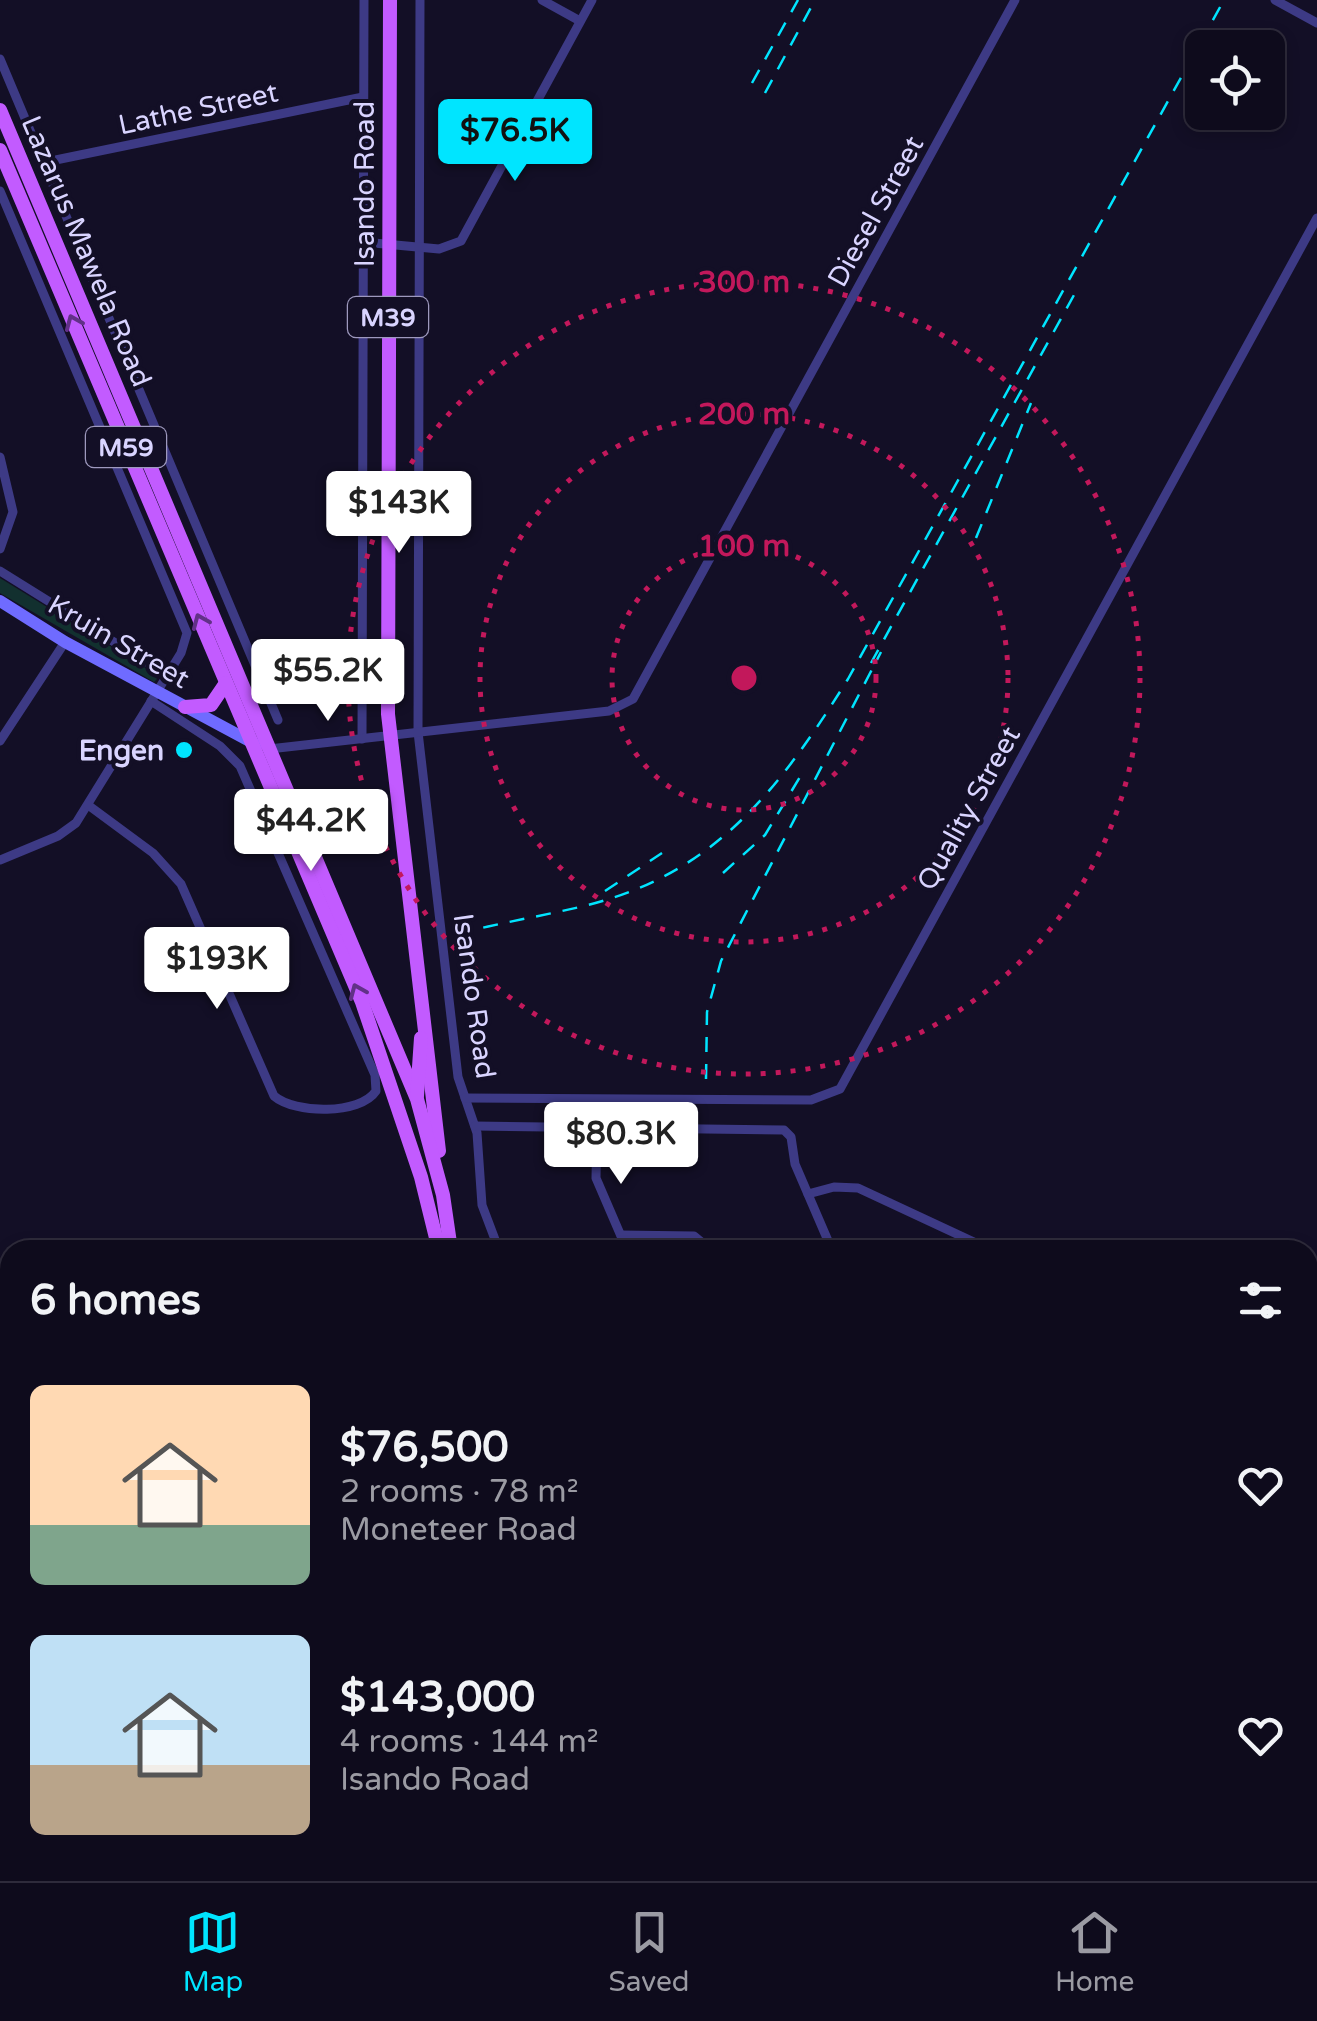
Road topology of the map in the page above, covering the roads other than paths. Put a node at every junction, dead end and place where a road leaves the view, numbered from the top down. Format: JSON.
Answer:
{"nodes":[{"id":1,"x":364,"y":0,"type":"edge"},
{"id":2,"x":390,"y":0,"type":"edge"},
{"id":3,"x":420,"y":0,"type":"edge"},
{"id":4,"x":542,"y":0,"type":"edge"},
{"id":5,"x":592,"y":0,"type":"edge"},
{"id":6,"x":1015,"y":0,"type":"edge"},
{"id":7,"x":1275,"y":0,"type":"edge"},
{"id":8,"x":580,"y":21,"type":"junction"},
{"id":9,"x":1317,"y":23,"type":"edge"},
{"id":10,"x":0,"y":59,"type":"edge"},
{"id":11,"x":363,"y":96,"type":"junction"},
{"id":12,"x":0,"y":110,"type":"edge"},
{"id":13,"x":0,"y":150,"type":"edge"},
{"id":14,"x":41,"y":163,"type":"junction"},
{"id":15,"x":0,"y":191,"type":"edge"},
{"id":16,"x":1317,"y":218,"type":"edge"},
{"id":17,"x":363,"y":242,"type":"junction"},
{"id":18,"x":388,"y":243,"type":"junction"},
{"id":19,"x":421,"y":245,"type":"junction"},
{"id":20,"x":0,"y":457,"type":"edge"},
{"id":21,"x":0,"y":549,"type":"edge"},
{"id":22,"x":0,"y":572,"type":"edge"},
{"id":23,"x":0,"y":601,"type":"edge"},
{"id":24,"x":65,"y":642,"type":"junction"},
{"id":25,"x":166,"y":675,"type":"junction"},
{"id":26,"x":226,"y":683,"type":"junction"},
{"id":27,"x":155,"y":696,"type":"junction"},
{"id":28,"x":185,"y":707,"type":"junction"},
{"id":29,"x":278,"y":720,"type":"dead end"},
{"id":30,"x":418,"y":732,"type":"junction"},
{"id":31,"x":390,"y":735,"type":"junction"},
{"id":32,"x":362,"y":739,"type":"junction"},
{"id":33,"x":0,"y":741,"type":"edge"},
{"id":34,"x":252,"y":744,"type":"junction"},
{"id":35,"x":269,"y":749,"type":"junction"},
{"id":36,"x":88,"y":805,"type":"junction"},
{"id":37,"x":0,"y":860,"type":"edge"},
{"id":38,"x":423,"y":1027,"type":"junction"},
{"id":39,"x":465,"y":1098,"type":"junction"},
{"id":40,"x":417,"y":1099,"type":"junction"},
{"id":41,"x":475,"y":1126,"type":"junction"},
{"id":42,"x":597,"y":1126,"type":"junction"},
{"id":43,"x":421,"y":1177,"type":"junction"},
{"id":44,"x":443,"y":1194,"type":"junction"},
{"id":45,"x":808,"y":1194,"type":"junction"},
{"id":46,"x":621,"y":1235,"type":"junction"},
{"id":47,"x":436,"y":1240,"type":"edge"},
{"id":48,"x":450,"y":1240,"type":"edge"},
{"id":49,"x":495,"y":1240,"type":"edge"},
{"id":50,"x":623,"y":1240,"type":"edge"},
{"id":51,"x":699,"y":1240,"type":"edge"},
{"id":52,"x":828,"y":1240,"type":"edge"},
{"id":53,"x":970,"y":1240,"type":"edge"}],
"edges":[{"from":1,"to":11,"type":"street","name":"Isando Road"},
{"from":2,"to":18,"type":"main road","name":"Isando Road","number":"M39"},
{"from":3,"to":19,"type":"street","name":"Isando Road"},
{"from":4,"to":8,"type":"street"},
{"from":5,"to":8,"type":"street"},
{"from":6,"to":30,"type":"street","name":"Diesel Street"},
{"from":7,"to":9,"type":"street"},
{"from":8,"to":19,"type":"street"},
{"from":10,"to":14,"type":"street"},
{"from":11,"to":14,"type":"street","name":"Lathe Street"},
{"from":11,"to":17,"type":"street","name":"Isando Road"},
{"from":12,"to":35,"type":"main road","name":"Lazarus Mawela Road","number":"M59"},
{"from":26,"to":13,"type":"main road","name":"Lazarus Mawela Road","number":"M59","one_way":true},
{"from":14,"to":29,"type":"street"},
{"from":15,"to":25,"type":"street"},
{"from":16,"to":39,"type":"street","name":"Quality Street"},
{"from":17,"to":18,"type":"street"},
{"from":17,"to":32,"type":"street","name":"Isando Road"},
{"from":18,"to":19,"type":"street"},
{"from":18,"to":31,"type":"main road","name":"Isando Road","number":"M39"},
{"from":19,"to":30,"type":"street","name":"Isando Road"},
{"from":20,"to":21,"type":"street"},
{"from":22,"to":25,"type":"street","name":"Kruin Street"},
{"from":23,"to":24,"type":"main road","name":"Kruin Street"},
{"from":24,"to":27,"type":"main road","name":"Kruin Street"},
{"from":24,"to":33,"type":"street"},
{"from":25,"to":27,"type":"street"},
{"from":26,"to":28,"type":"main road"},
{"from":26,"to":34,"type":"main road","name":"Lazarus Mawela Road","number":"M59"},
{"from":27,"to":28,"type":"main road","name":"Kruin Street"},
{"from":27,"to":36,"type":"street"},
{"from":27,"to":36,"type":"street"},
{"from":28,"to":34,"type":"main road","name":"Kruin Street"},
{"from":30,"to":31,"type":"street","name":"Diesel Street"},
{"from":30,"to":39,"type":"street","name":"Isando Road"},
{"from":31,"to":32,"type":"street","name":"Diesel Street"},
{"from":31,"to":38,"type":"main road","name":"Isando Road","number":"M39"},
{"from":32,"to":35,"type":"street","name":"Diesel Street"},
{"from":34,"to":35,"type":"main road","name":"Kruin Street"},
{"from":43,"to":34,"type":"main road","name":"Lazarus Mawela Road","number":"M59","one_way":true},
{"from":35,"to":40,"type":"main road","name":"Lazarus Mawela Road","number":"M59"},
{"from":36,"to":37,"type":"street"},
{"from":38,"to":40,"type":"main road","name":"Isando Road","number":"M39"},
{"from":38,"to":44,"type":"main road","name":"Isando Road","number":"M39"},
{"from":39,"to":41,"type":"street","name":"Isando Road"},
{"from":40,"to":43,"type":"main road","number":"M39"},
{"from":40,"to":44,"type":"main road","name":"Lazarus Mawela Road","number":"M59"},
{"from":41,"to":42,"type":"street"},
{"from":41,"to":49,"type":"street","name":"Isando Road"},
{"from":42,"to":45,"type":"street"},
{"from":42,"to":46,"type":"street"},
{"from":43,"to":47,"type":"main road","name":"Lazarus Mawela Road","number":"M59"},
{"from":44,"to":48,"type":"main road","name":"Lazarus Mawela Road","number":"M59"},
{"from":45,"to":52,"type":"street"},
{"from":45,"to":53,"type":"street"},
{"from":46,"to":50,"type":"street"},
{"from":46,"to":51,"type":"street"}]}
